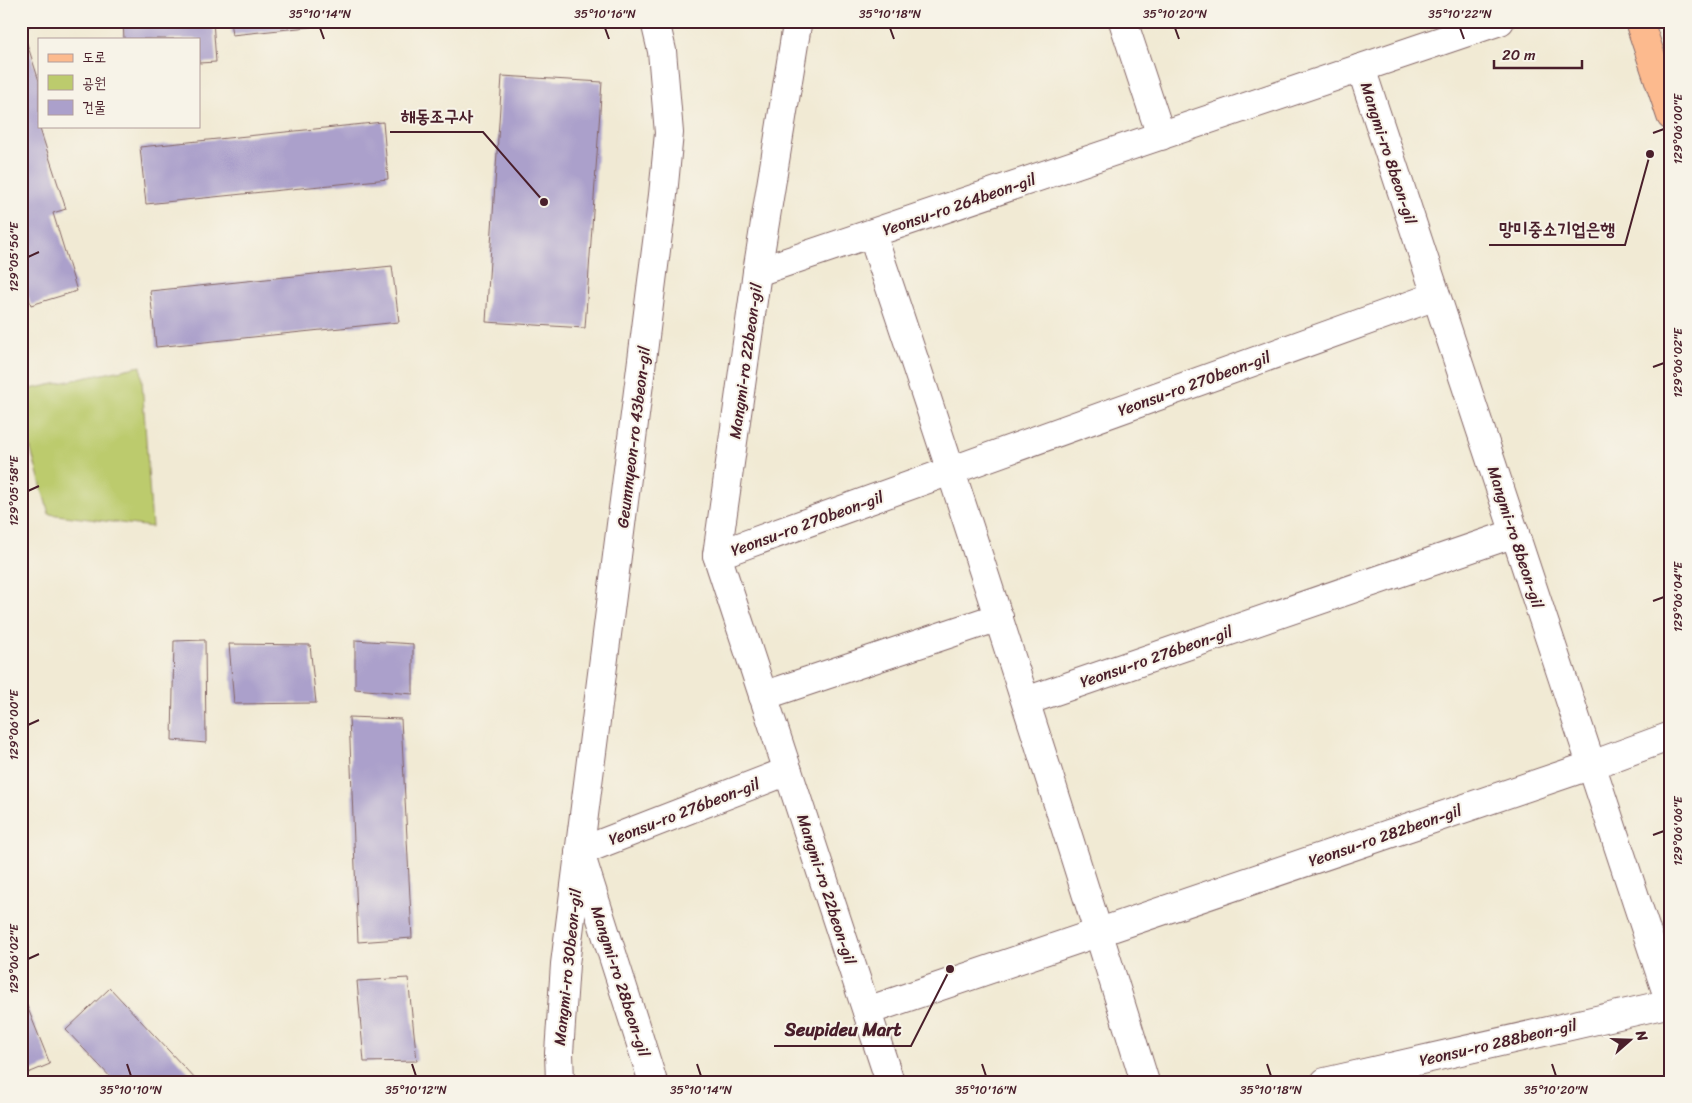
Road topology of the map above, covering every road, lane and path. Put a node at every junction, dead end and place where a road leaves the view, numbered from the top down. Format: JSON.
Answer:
{"nodes":[{"id":1,"x":655,"y":21,"type":"edge"},
{"id":2,"x":1123,"y":21,"type":"edge"},
{"id":3,"x":1500,"y":21,"type":"edge"},
{"id":4,"x":1638,"y":21,"type":"edge"},
{"id":5,"x":800,"y":22,"type":"edge"},
{"id":6,"x":1361,"y":68,"type":"junction"},
{"id":7,"x":1671,"y":116,"type":"edge"},
{"id":8,"x":1161,"y":136,"type":"junction"},
{"id":9,"x":872,"y":234,"type":"junction"},
{"id":10,"x":758,"y":272,"type":"junction"},
{"id":11,"x":1436,"y":296,"type":"junction"},
{"id":12,"x":952,"y":471,"type":"junction"},
{"id":13,"x":1515,"y":532,"type":"junction"},
{"id":14,"x":717,"y":555,"type":"junction"},
{"id":15,"x":999,"y":617,"type":"junction"},
{"id":16,"x":763,"y":696,"type":"junction"},
{"id":17,"x":1026,"y":701,"type":"junction"},
{"id":18,"x":1671,"y":736,"type":"edge"},
{"id":19,"x":1592,"y":765,"type":"junction"},
{"id":20,"x":788,"y":771,"type":"junction"},
{"id":21,"x":579,"y":852,"type":"junction"},
{"id":22,"x":1099,"y":932,"type":"junction"},
{"id":23,"x":1671,"y":1004,"type":"edge"},
{"id":24,"x":867,"y":1011,"type":"junction"},
{"id":25,"x":560,"y":1082,"type":"edge"},
{"id":26,"x":653,"y":1082,"type":"edge"},
{"id":27,"x":890,"y":1082,"type":"edge"},
{"id":28,"x":1144,"y":1082,"type":"edge"},
{"id":29,"x":1325,"y":1082,"type":"edge"}],
"edges":[{"from":1,"to":21,"type":"street","name":"Geumnyeon-ro 43beon-gil"},
{"from":2,"to":8,"type":"street"},
{"from":3,"to":6,"type":"street","name":"Yeonsu-ro 264beon-gil"},
{"from":4,"to":7,"type":"main road"},
{"from":5,"to":10,"type":"street","name":"Mangmi-ro 22beon-gil"},
{"from":6,"to":8,"type":"street","name":"Yeonsu-ro 264beon-gil"},
{"from":6,"to":11,"type":"street","name":"Mangmi-ro 8beon-gil"},
{"from":8,"to":9,"type":"street","name":"Yeonsu-ro 264beon-gil"},
{"from":9,"to":10,"type":"street","name":"Yeonsu-ro 264beon-gil"},
{"from":9,"to":12,"type":"street"},
{"from":10,"to":14,"type":"street","name":"Mangmi-ro 22beon-gil"},
{"from":11,"to":12,"type":"street","name":"Yeonsu-ro 270beon-gil"},
{"from":11,"to":13,"type":"street","name":"Mangmi-ro 8beon-gil"},
{"from":12,"to":14,"type":"street","name":"Yeonsu-ro 270beon-gil"},
{"from":12,"to":15,"type":"street"},
{"from":13,"to":17,"type":"street","name":"Yeonsu-ro 276beon-gil"},
{"from":13,"to":19,"type":"street","name":"Mangmi-ro 8beon-gil"},
{"from":14,"to":16,"type":"street","name":"Mangmi-ro 22beon-gil"},
{"from":15,"to":16,"type":"street"},
{"from":15,"to":17,"type":"street"},
{"from":16,"to":20,"type":"street","name":"Mangmi-ro 22beon-gil"},
{"from":17,"to":22,"type":"street"},
{"from":18,"to":19,"type":"street","name":"Yeonsu-ro 282beon-gil"},
{"from":19,"to":22,"type":"street","name":"Yeonsu-ro 282beon-gil"},
{"from":19,"to":23,"type":"street","name":"Mangmi-ro 8beon-gil"},
{"from":20,"to":21,"type":"street","name":"Yeonsu-ro 276beon-gil"},
{"from":20,"to":24,"type":"street","name":"Mangmi-ro 22beon-gil"},
{"from":21,"to":25,"type":"street","name":"Mangmi-ro 30beon-gil"},
{"from":21,"to":26,"type":"street","name":"Mangmi-ro 28beon-gil"},
{"from":22,"to":24,"type":"street","name":"Yeonsu-ro 282beon-gil"},
{"from":22,"to":28,"type":"street"},
{"from":23,"to":29,"type":"street","name":"Yeonsu-ro 288beon-gil"},
{"from":24,"to":27,"type":"street","name":"Mangmi-ro 22beon-gil"}]}
